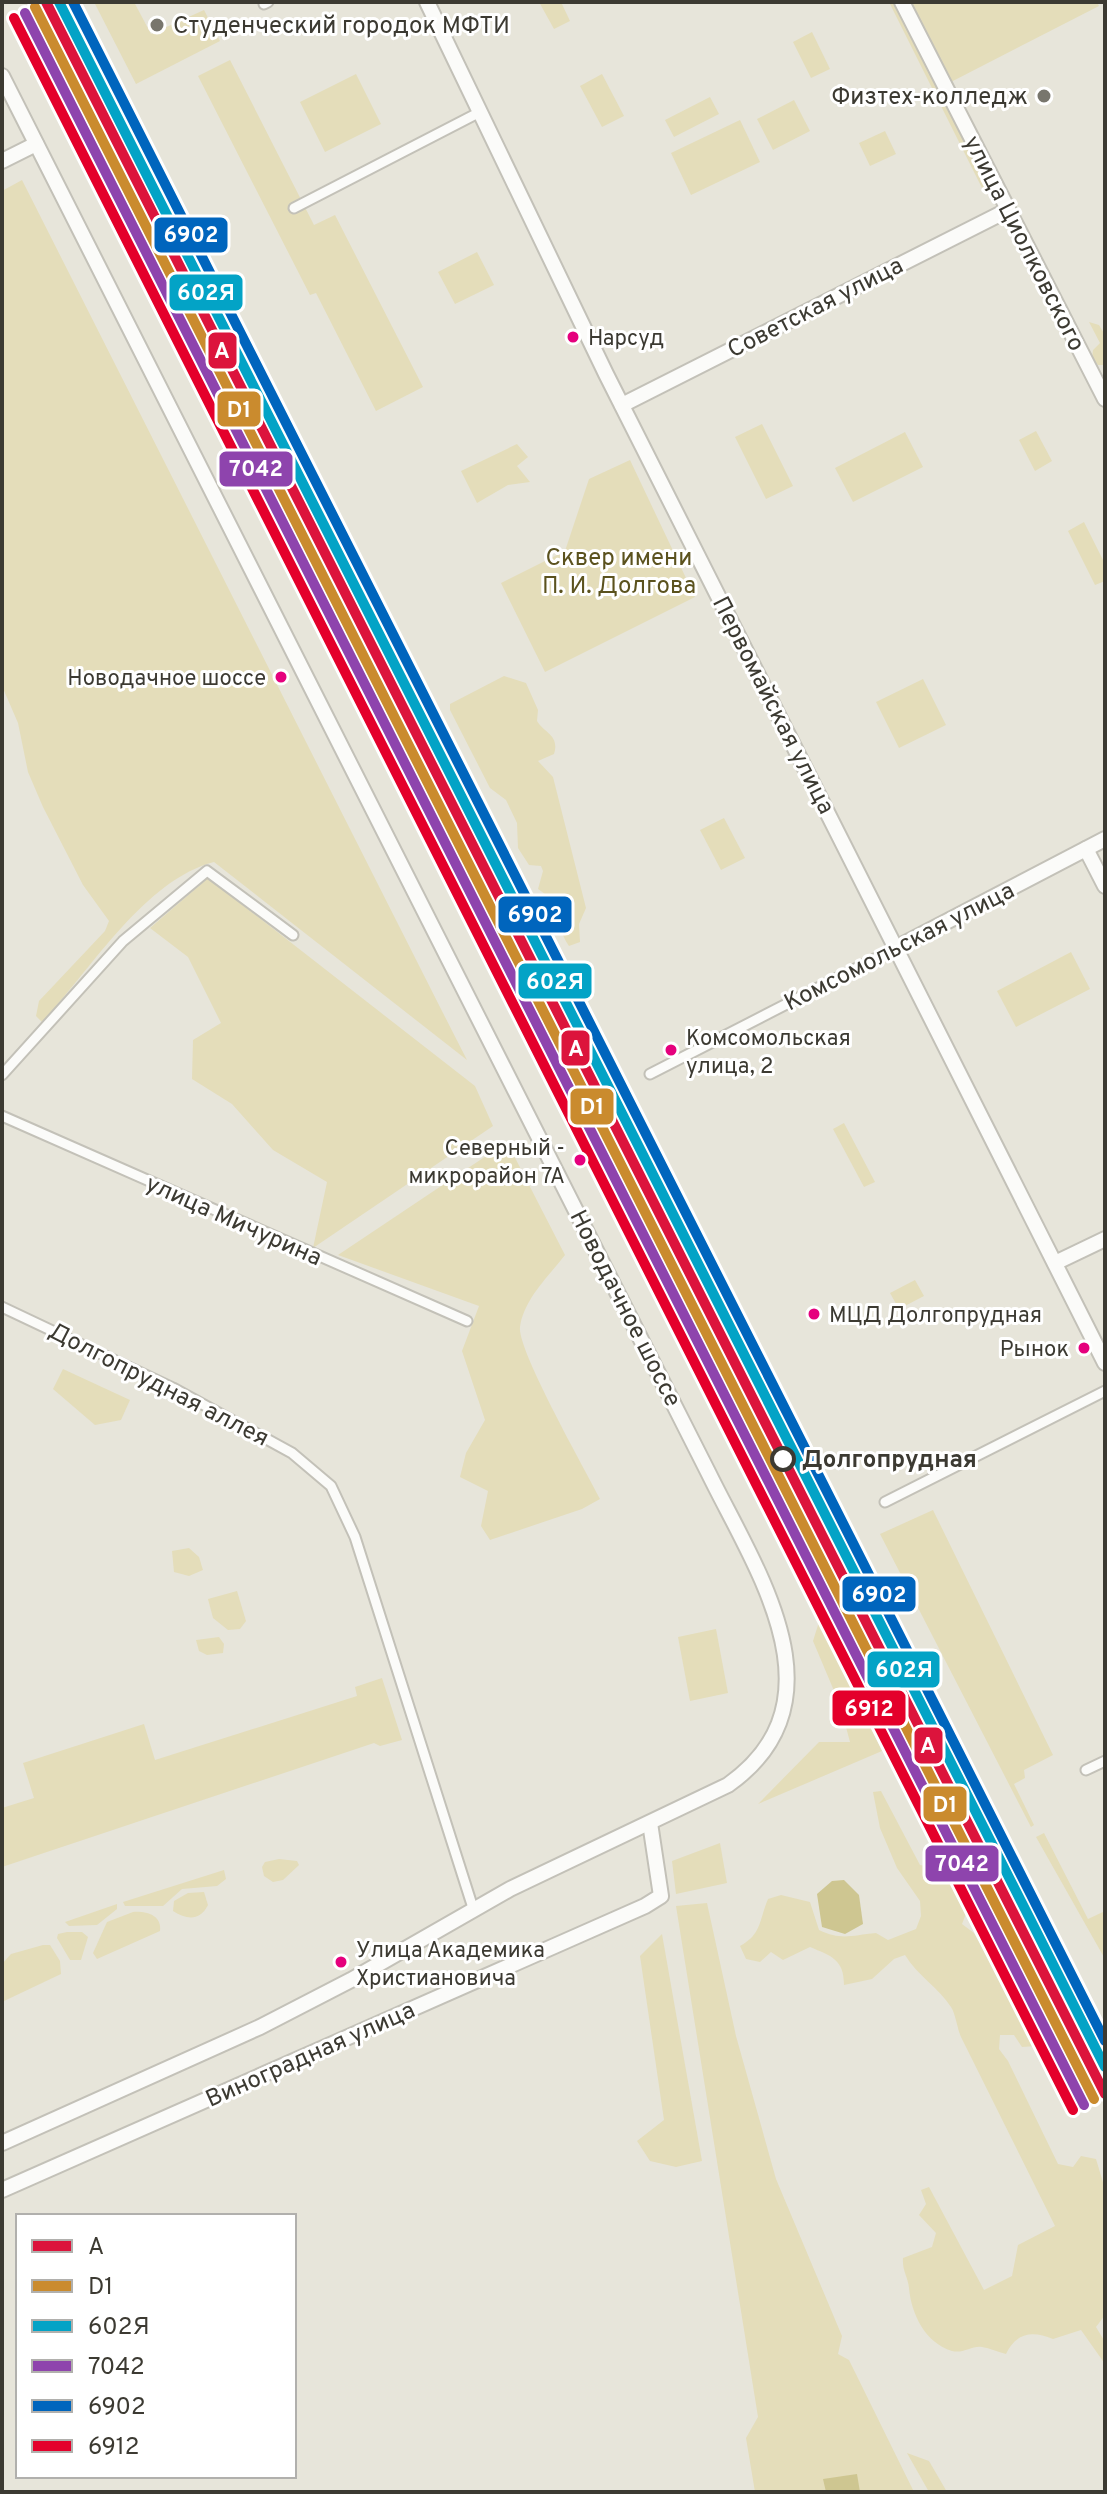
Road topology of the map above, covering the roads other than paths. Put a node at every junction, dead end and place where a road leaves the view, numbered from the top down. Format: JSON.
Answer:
{"nodes":[{"id":1,"x":427,"y":2,"type":"edge"},
{"id":2,"x":902,"y":2,"type":"edge"},
{"id":3,"x":2,"y":76,"type":"edge"},
{"id":4,"x":480,"y":112,"type":"junction"},
{"id":5,"x":36,"y":144,"type":"junction"},
{"id":6,"x":2,"y":161,"type":"edge"},
{"id":7,"x":294,"y":208,"type":"dead end"},
{"id":8,"x":1008,"y":210,"type":"junction"},
{"id":9,"x":1105,"y":399,"type":"edge"},
{"id":10,"x":622,"y":405,"type":"junction"},
{"id":11,"x":1105,"y":839,"type":"edge"},
{"id":12,"x":1086,"y":849,"type":"junction"},
{"id":13,"x":1105,"y":886,"type":"edge"},
{"id":14,"x":293,"y":935,"type":"dead end"},
{"id":15,"x":896,"y":948,"type":"junction"},
{"id":16,"x":650,"y":1074,"type":"dead end"},
{"id":17,"x":2,"y":1075,"type":"edge"},
{"id":18,"x":2,"y":1116,"type":"edge"},
{"id":19,"x":1105,"y":1239,"type":"edge"},
{"id":20,"x":1055,"y":1263,"type":"junction"},
{"id":21,"x":2,"y":1307,"type":"edge"},
{"id":22,"x":467,"y":1321,"type":"dead end"},
{"id":23,"x":1105,"y":1363,"type":"edge"},
{"id":24,"x":1105,"y":1391,"type":"edge"},
{"id":25,"x":885,"y":1502,"type":"dead end"},
{"id":26,"x":1105,"y":1761,"type":"edge"},
{"id":27,"x":1086,"y":1770,"type":"dead end"},
{"id":28,"x":650,"y":1823,"type":"junction"},
{"id":29,"x":473,"y":1908,"type":"junction"},
{"id":30,"x":2,"y":2143,"type":"edge"},
{"id":31,"x":2,"y":2190,"type":"edge"}],
"edges":[{"from":1,"to":4,"type":"street","name":"Первомайская улица"},
{"from":2,"to":8,"type":"street","name":"улица Циолковского"},
{"from":3,"to":5,"type":"street","name":"Новодачное шоссе"},
{"from":4,"to":7,"type":"street"},
{"from":4,"to":10,"type":"street","name":"Первомайская улица"},
{"from":5,"to":6,"type":"street"},
{"from":5,"to":28,"type":"street","name":"Новодачное шоссе"},
{"from":8,"to":9,"type":"street","name":"улица Циолковского"},
{"from":8,"to":10,"type":"street","name":"Советская улица"},
{"from":10,"to":15,"type":"street","name":"Первомайская улица"},
{"from":11,"to":12,"type":"street","name":"Комсомольская улица"},
{"from":12,"to":13,"type":"street"},
{"from":12,"to":15,"type":"street","name":"Комсомольская улица"},
{"from":14,"to":17,"type":"street"},
{"from":15,"to":16,"type":"street","name":"Комсомольская улица"},
{"from":15,"to":20,"type":"street","name":"Первомайская улица"},
{"from":18,"to":22,"type":"street","name":"улица Мичурина"},
{"from":19,"to":20,"type":"street"},
{"from":20,"to":23,"type":"street","name":"Первомайская улица"},
{"from":21,"to":29,"type":"street","name":"Долгопрудная аллея"},
{"from":24,"to":25,"type":"street"},
{"from":26,"to":27,"type":"street"},
{"from":28,"to":29,"type":"street"},
{"from":28,"to":31,"type":"street","name":"Виноградная улица"},
{"from":29,"to":30,"type":"street"}]}
